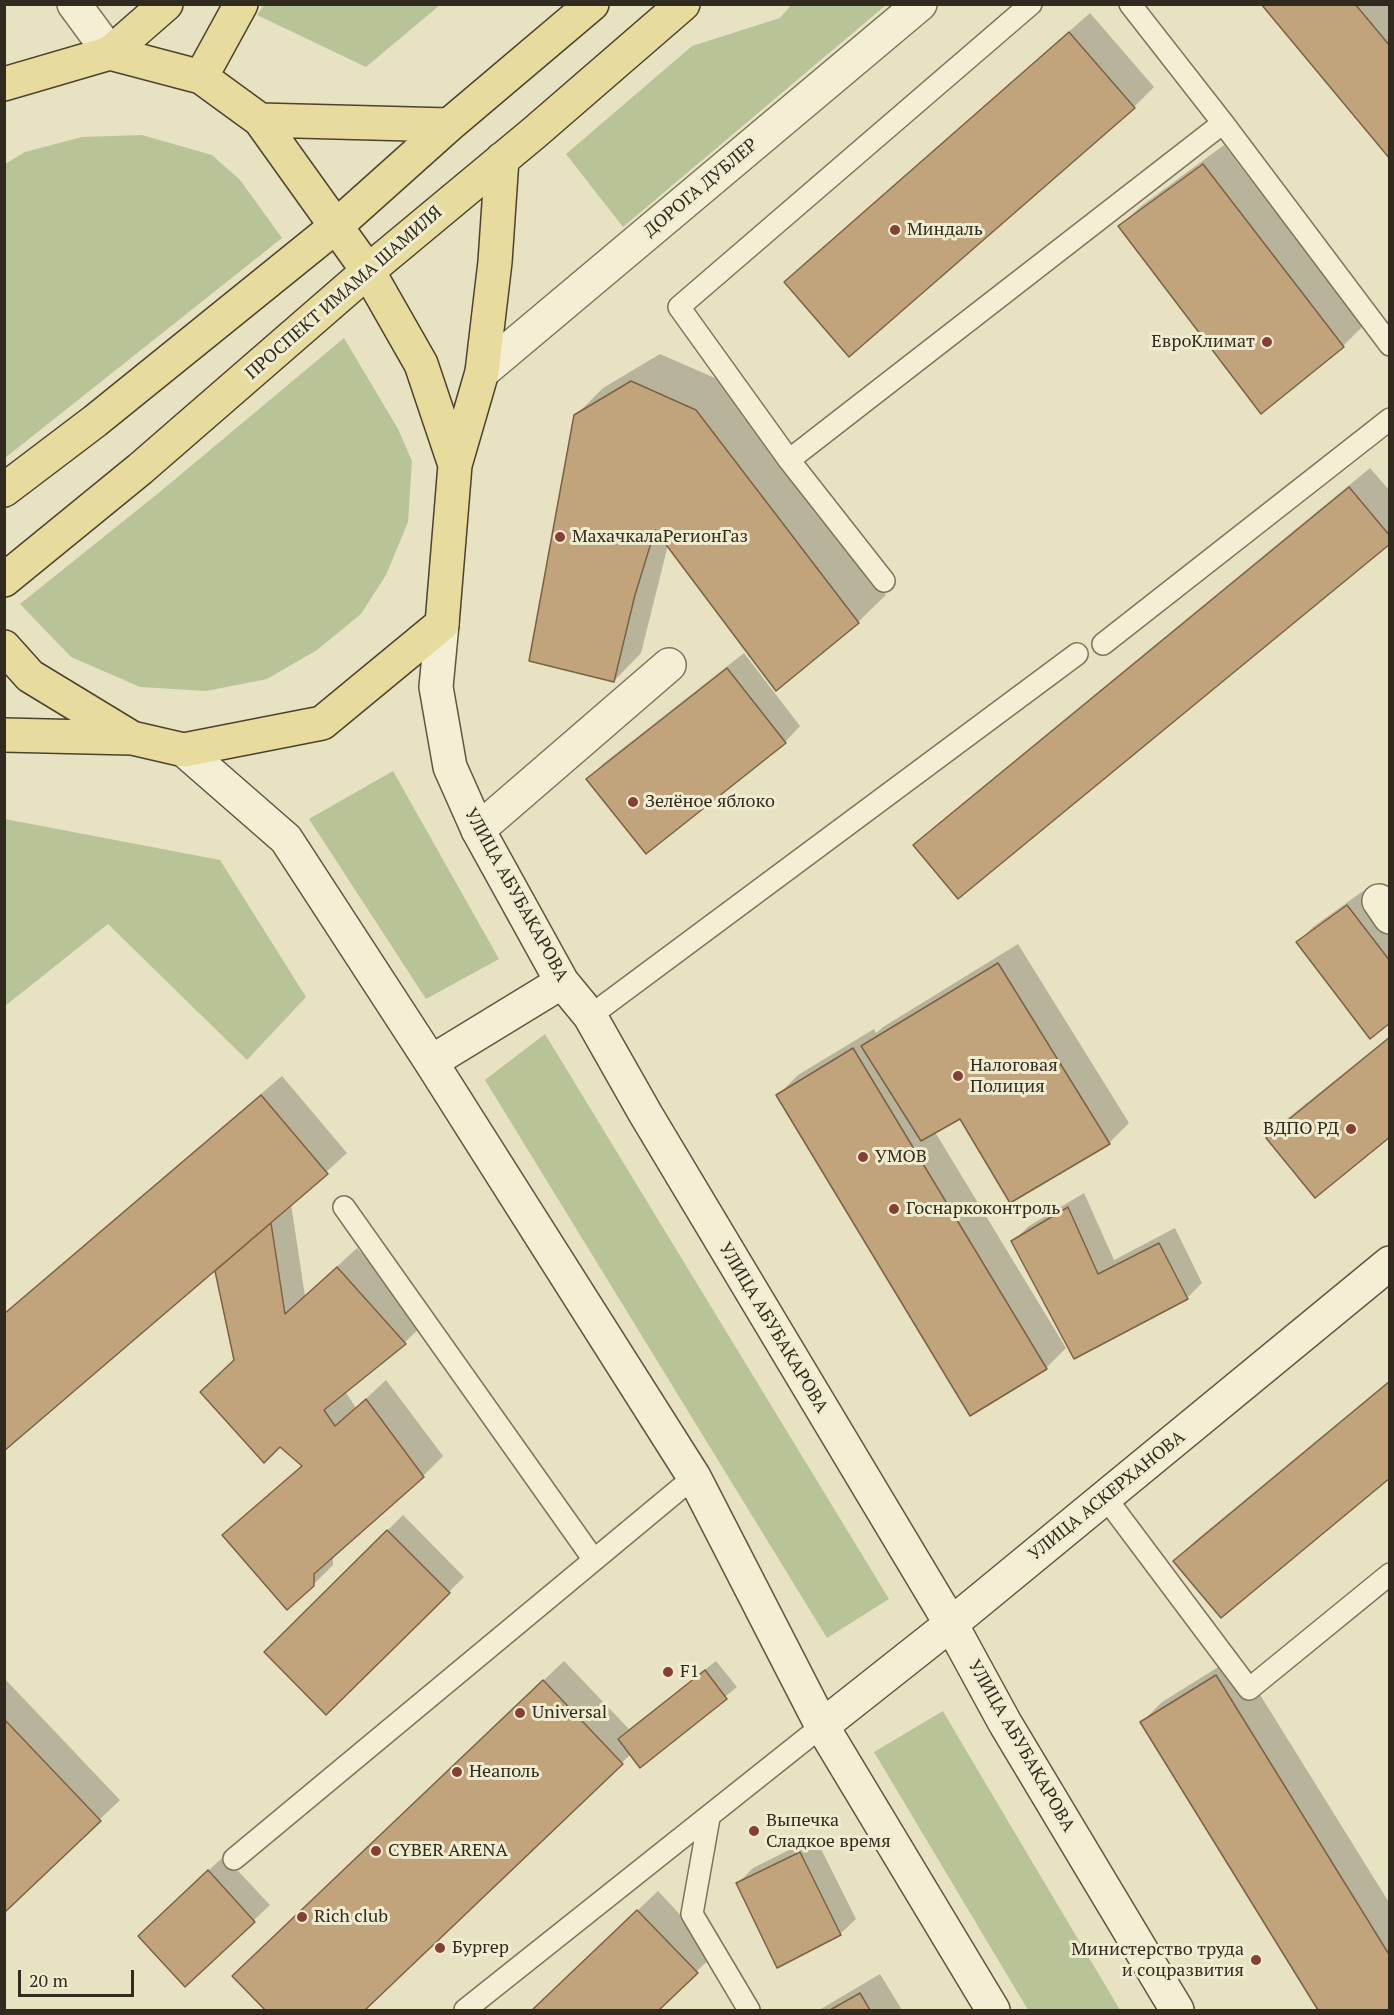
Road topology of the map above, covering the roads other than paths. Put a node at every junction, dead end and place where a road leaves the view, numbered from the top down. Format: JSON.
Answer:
{"nodes":[{"id":1,"x":74,"y":4,"type":"edge"},
{"id":2,"x":166,"y":4,"type":"edge"},
{"id":3,"x":241,"y":4,"type":"edge"},
{"id":4,"x":592,"y":4,"type":"edge"},
{"id":5,"x":683,"y":4,"type":"edge"},
{"id":6,"x":920,"y":4,"type":"edge"},
{"id":7,"x":1031,"y":4,"type":"edge"},
{"id":8,"x":1130,"y":4,"type":"edge"},
{"id":9,"x":110,"y":53,"type":"junction"},
{"id":10,"x":201,"y":77,"type":"junction"},
{"id":11,"x":4,"y":84,"type":"edge"},
{"id":12,"x":260,"y":120,"type":"junction"},
{"id":13,"x":1223,"y":123,"type":"junction"},
{"id":14,"x":449,"y":125,"type":"junction"},
{"id":15,"x":502,"y":159,"type":"junction"},
{"id":16,"x":336,"y":227,"type":"junction"},
{"id":17,"x":368,"y":271,"type":"junction"},
{"id":18,"x":1389,"y":345,"type":"edge"},
{"id":19,"x":482,"y":372,"type":"junction"},
{"id":20,"x":1389,"y":419,"type":"edge"},
{"id":21,"x":789,"y":460,"type":"junction"},
{"id":22,"x":455,"y":465,"type":"junction"},
{"id":23,"x":4,"y":490,"type":"edge"},
{"id":24,"x":4,"y":580,"type":"edge"},
{"id":25,"x":884,"y":581,"type":"dead end"},
{"id":26,"x":442,"y":624,"type":"junction"},
{"id":27,"x":1103,"y":644,"type":"dead end"},
{"id":28,"x":4,"y":647,"type":"edge"},
{"id":29,"x":1077,"y":654,"type":"dead end"},
{"id":30,"x":669,"y":665,"type":"dead end"},
{"id":31,"x":4,"y":735,"type":"edge"},
{"id":32,"x":132,"y":738,"type":"junction"},
{"id":33,"x":184,"y":750,"type":"junction"},
{"id":34,"x":478,"y":830,"type":"junction"},
{"id":35,"x":562,"y":981,"type":"junction"},
{"id":36,"x":590,"y":1016,"type":"junction"},
{"id":37,"x":431,"y":1062,"type":"junction"},
{"id":38,"x":344,"y":1207,"type":"dead end"},
{"id":39,"x":1389,"y":1263,"type":"edge"},
{"id":40,"x":694,"y":1478,"type":"junction"},
{"id":41,"x":1105,"y":1497,"type":"junction"},
{"id":42,"x":594,"y":1560,"type":"junction"},
{"id":43,"x":1389,"y":1574,"type":"edge"},
{"id":44,"x":951,"y":1624,"type":"junction"},
{"id":45,"x":822,"y":1726,"type":"junction"},
{"id":46,"x":709,"y":1818,"type":"junction"},
{"id":47,"x":234,"y":1859,"type":"dead end"},
{"id":48,"x":465,"y":2010,"type":"edge"},
{"id":49,"x":749,"y":2010,"type":"edge"},
{"id":50,"x":993,"y":2010,"type":"edge"},
{"id":51,"x":1177,"y":2010,"type":"edge"}],
"edges":[{"from":1,"to":9,"type":"main road"},
{"from":2,"to":9,"type":"main road"},
{"from":3,"to":10,"type":"main road"},
{"from":4,"to":14,"type":"main road"},
{"from":5,"to":15,"type":"main road","name":"ПРОСПЕКТ ИМАМА ШАМИЛЯ"},
{"from":6,"to":19,"type":"main road","name":"ДОРОГА ДУБЛЕР"},
{"from":7,"to":21,"type":"lane"},
{"from":8,"to":13,"type":"lane"},
{"from":9,"to":10,"type":"main road","name":"УЛИЦА АБУБАКАРОВА"},
{"from":9,"to":11,"type":"main road"},
{"from":10,"to":12,"type":"main road","name":"УЛИЦА АБУБАКАРОВА"},
{"from":12,"to":14,"type":"main road"},
{"from":12,"to":16,"type":"main road","name":"УЛИЦА АБУБАКАРОВА"},
{"from":13,"to":18,"type":"lane"},
{"from":13,"to":21,"type":"lane"},
{"from":14,"to":16,"type":"main road"},
{"from":15,"to":17,"type":"main road","name":"ПРОСПЕКТ ИМАМА ШАМИЛЯ"},
{"from":15,"to":19,"type":"main road"},
{"from":16,"to":17,"type":"main road","name":"УЛИЦА АБУБАКАРОВА"},
{"from":16,"to":23,"type":"main road"},
{"from":17,"to":22,"type":"main road","name":"УЛИЦА АБУБАКАРОВА"},
{"from":17,"to":24,"type":"main road","name":"ПРОСПЕКТ ИМАМА ШАМИЛЯ"},
{"from":19,"to":22,"type":"main road"},
{"from":20,"to":27,"type":"lane"},
{"from":21,"to":25,"type":"lane"},
{"from":22,"to":26,"type":"main road","name":"УЛИЦА АБУБАКАРОВА"},
{"from":26,"to":33,"type":"main road"},
{"from":26,"to":34,"type":"main road","name":"УЛИЦА АБУБАКАРОВА"},
{"from":28,"to":32,"type":"main road"},
{"from":29,"to":36,"type":"lane"},
{"from":30,"to":34,"type":"main road"},
{"from":31,"to":32,"type":"main road"},
{"from":32,"to":33,"type":"main road"},
{"from":33,"to":37,"type":"main road"},
{"from":34,"to":35,"type":"main road","name":"УЛИЦА АБУБАКАРОВА"},
{"from":35,"to":36,"type":"main road","name":"УЛИЦА АБУБАКАРОВА"},
{"from":35,"to":37,"type":"main road"},
{"from":36,"to":44,"type":"main road","name":"УЛИЦА АБУБАКАРОВА"},
{"from":37,"to":40,"type":"main road"},
{"from":38,"to":42,"type":"lane"},
{"from":39,"to":41,"type":"main road","name":"УЛИЦА АСКЕРХАНОВА"},
{"from":40,"to":42,"type":"lane"},
{"from":40,"to":45,"type":"main road"},
{"from":41,"to":43,"type":"lane"},
{"from":41,"to":44,"type":"main road","name":"УЛИЦА АСКЕРХАНОВА"},
{"from":42,"to":47,"type":"lane"},
{"from":44,"to":45,"type":"main road","name":"УЛИЦА АСКЕРХАНОВА"},
{"from":44,"to":51,"type":"main road","name":"УЛИЦА АБУБАКАРОВА"},
{"from":45,"to":46,"type":"lane"},
{"from":45,"to":50,"type":"main road"},
{"from":46,"to":48,"type":"lane"},
{"from":46,"to":49,"type":"lane"}]}
